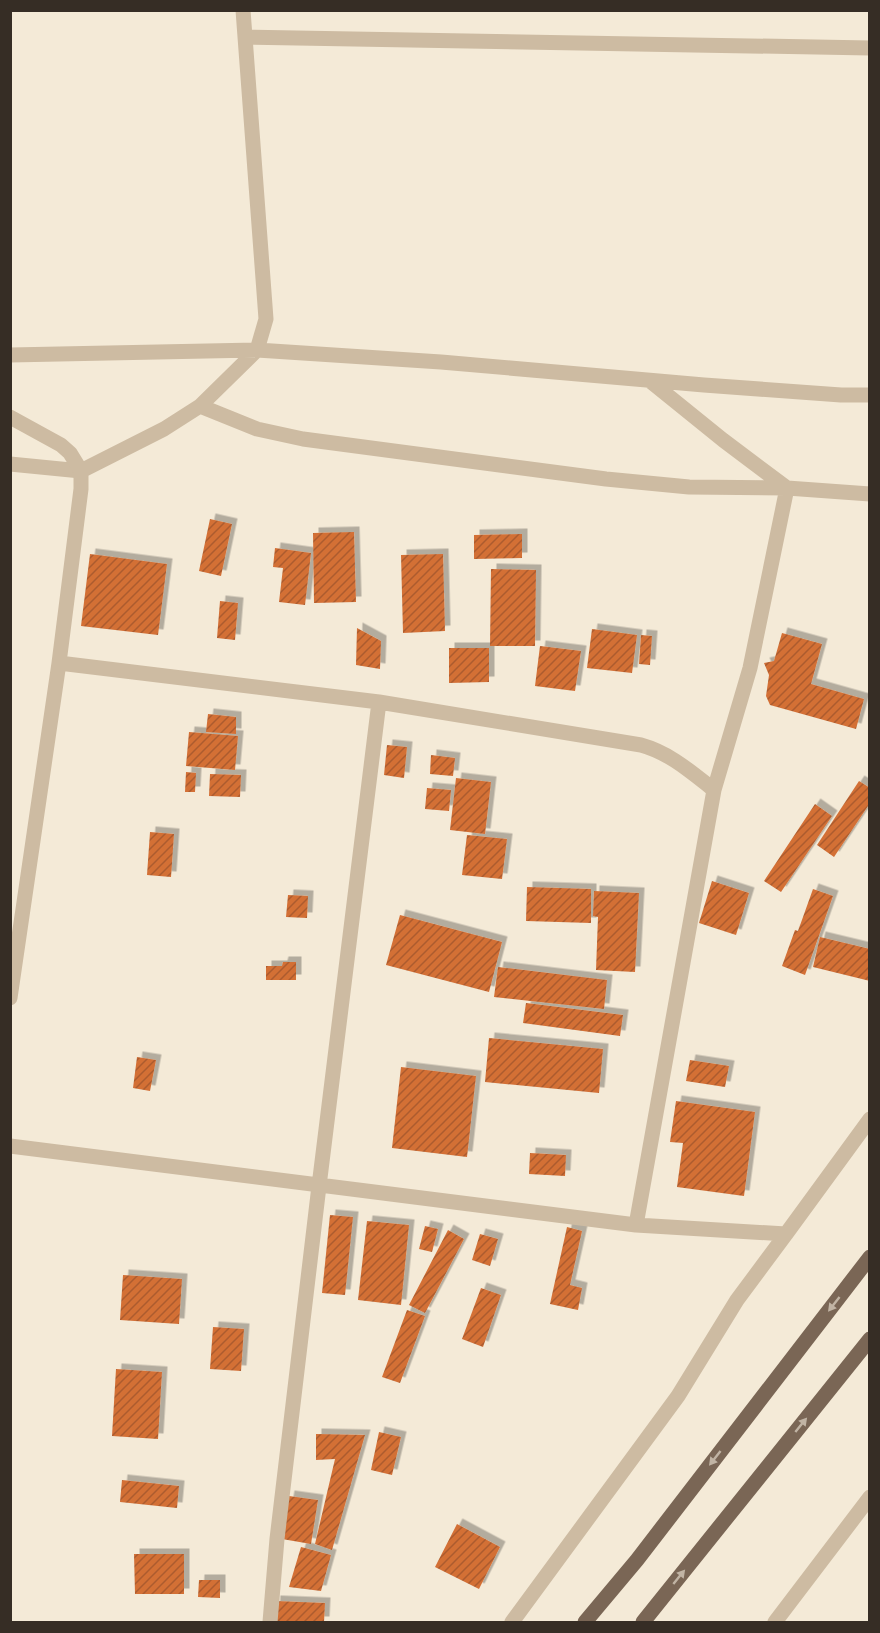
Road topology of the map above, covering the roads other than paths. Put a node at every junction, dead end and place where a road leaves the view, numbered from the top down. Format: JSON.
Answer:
{"nodes":[{"id":1,"x":243,"y":10,"type":"edge"},
{"id":2,"x":245,"y":37,"type":"junction"},
{"id":3,"x":870,"y":48,"type":"edge"},
{"id":4,"x":257,"y":351,"type":"junction"},
{"id":5,"x":10,"y":355,"type":"edge"},
{"id":6,"x":650,"y":381,"type":"junction"},
{"id":7,"x":870,"y":394,"type":"edge"},
{"id":8,"x":200,"y":406,"type":"junction"},
{"id":9,"x":10,"y":417,"type":"edge"},
{"id":10,"x":10,"y":464,"type":"edge"},
{"id":11,"x":81,"y":471,"type":"junction"},
{"id":12,"x":787,"y":488,"type":"junction"},
{"id":13,"x":870,"y":494,"type":"edge"},
{"id":14,"x":59,"y":663,"type":"junction"},
{"id":15,"x":379,"y":702,"type":"junction"},
{"id":16,"x":714,"y":790,"type":"junction"},
{"id":17,"x":10,"y":998,"type":"edge"},
{"id":18,"x":870,"y":1119,"type":"edge"},
{"id":19,"x":10,"y":1146,"type":"edge"},
{"id":20,"x":319,"y":1186,"type":"junction"},
{"id":21,"x":636,"y":1225,"type":"junction"},
{"id":22,"x":786,"y":1234,"type":"junction"},
{"id":23,"x":870,"y":1257,"type":"edge"},
{"id":24,"x":870,"y":1339,"type":"edge"},
{"id":25,"x":870,"y":1497,"type":"edge"},
{"id":26,"x":270,"y":1623,"type":"edge"},
{"id":27,"x":512,"y":1623,"type":"edge"},
{"id":28,"x":585,"y":1623,"type":"edge"},
{"id":29,"x":643,"y":1623,"type":"edge"},
{"id":30,"x":775,"y":1623,"type":"edge"}],
"edges":[{"from":1,"to":2,"type":"street"},
{"from":2,"to":3,"type":"street"},
{"from":2,"to":4,"type":"street"},
{"from":4,"to":5,"type":"street"},
{"from":4,"to":6,"type":"street"},
{"from":4,"to":8,"type":"street"},
{"from":6,"to":7,"type":"street"},
{"from":6,"to":12,"type":"street"},
{"from":8,"to":11,"type":"street"},
{"from":8,"to":12,"type":"street"},
{"from":9,"to":11,"type":"street"},
{"from":10,"to":11,"type":"street"},
{"from":11,"to":14,"type":"street"},
{"from":12,"to":13,"type":"street"},
{"from":12,"to":16,"type":"street"},
{"from":14,"to":15,"type":"street"},
{"from":14,"to":17,"type":"street"},
{"from":15,"to":16,"type":"street"},
{"from":15,"to":20,"type":"street"},
{"from":16,"to":21,"type":"street"},
{"from":18,"to":22,"type":"street"},
{"from":19,"to":20,"type":"street"},
{"from":20,"to":21,"type":"street"},
{"from":20,"to":26,"type":"street"},
{"from":21,"to":22,"type":"street"},
{"from":22,"to":27,"type":"street"},
{"from":23,"to":28,"type":"main road","one_way":true},
{"from":29,"to":24,"type":"main road","one_way":true},
{"from":25,"to":30,"type":"street"}]}
